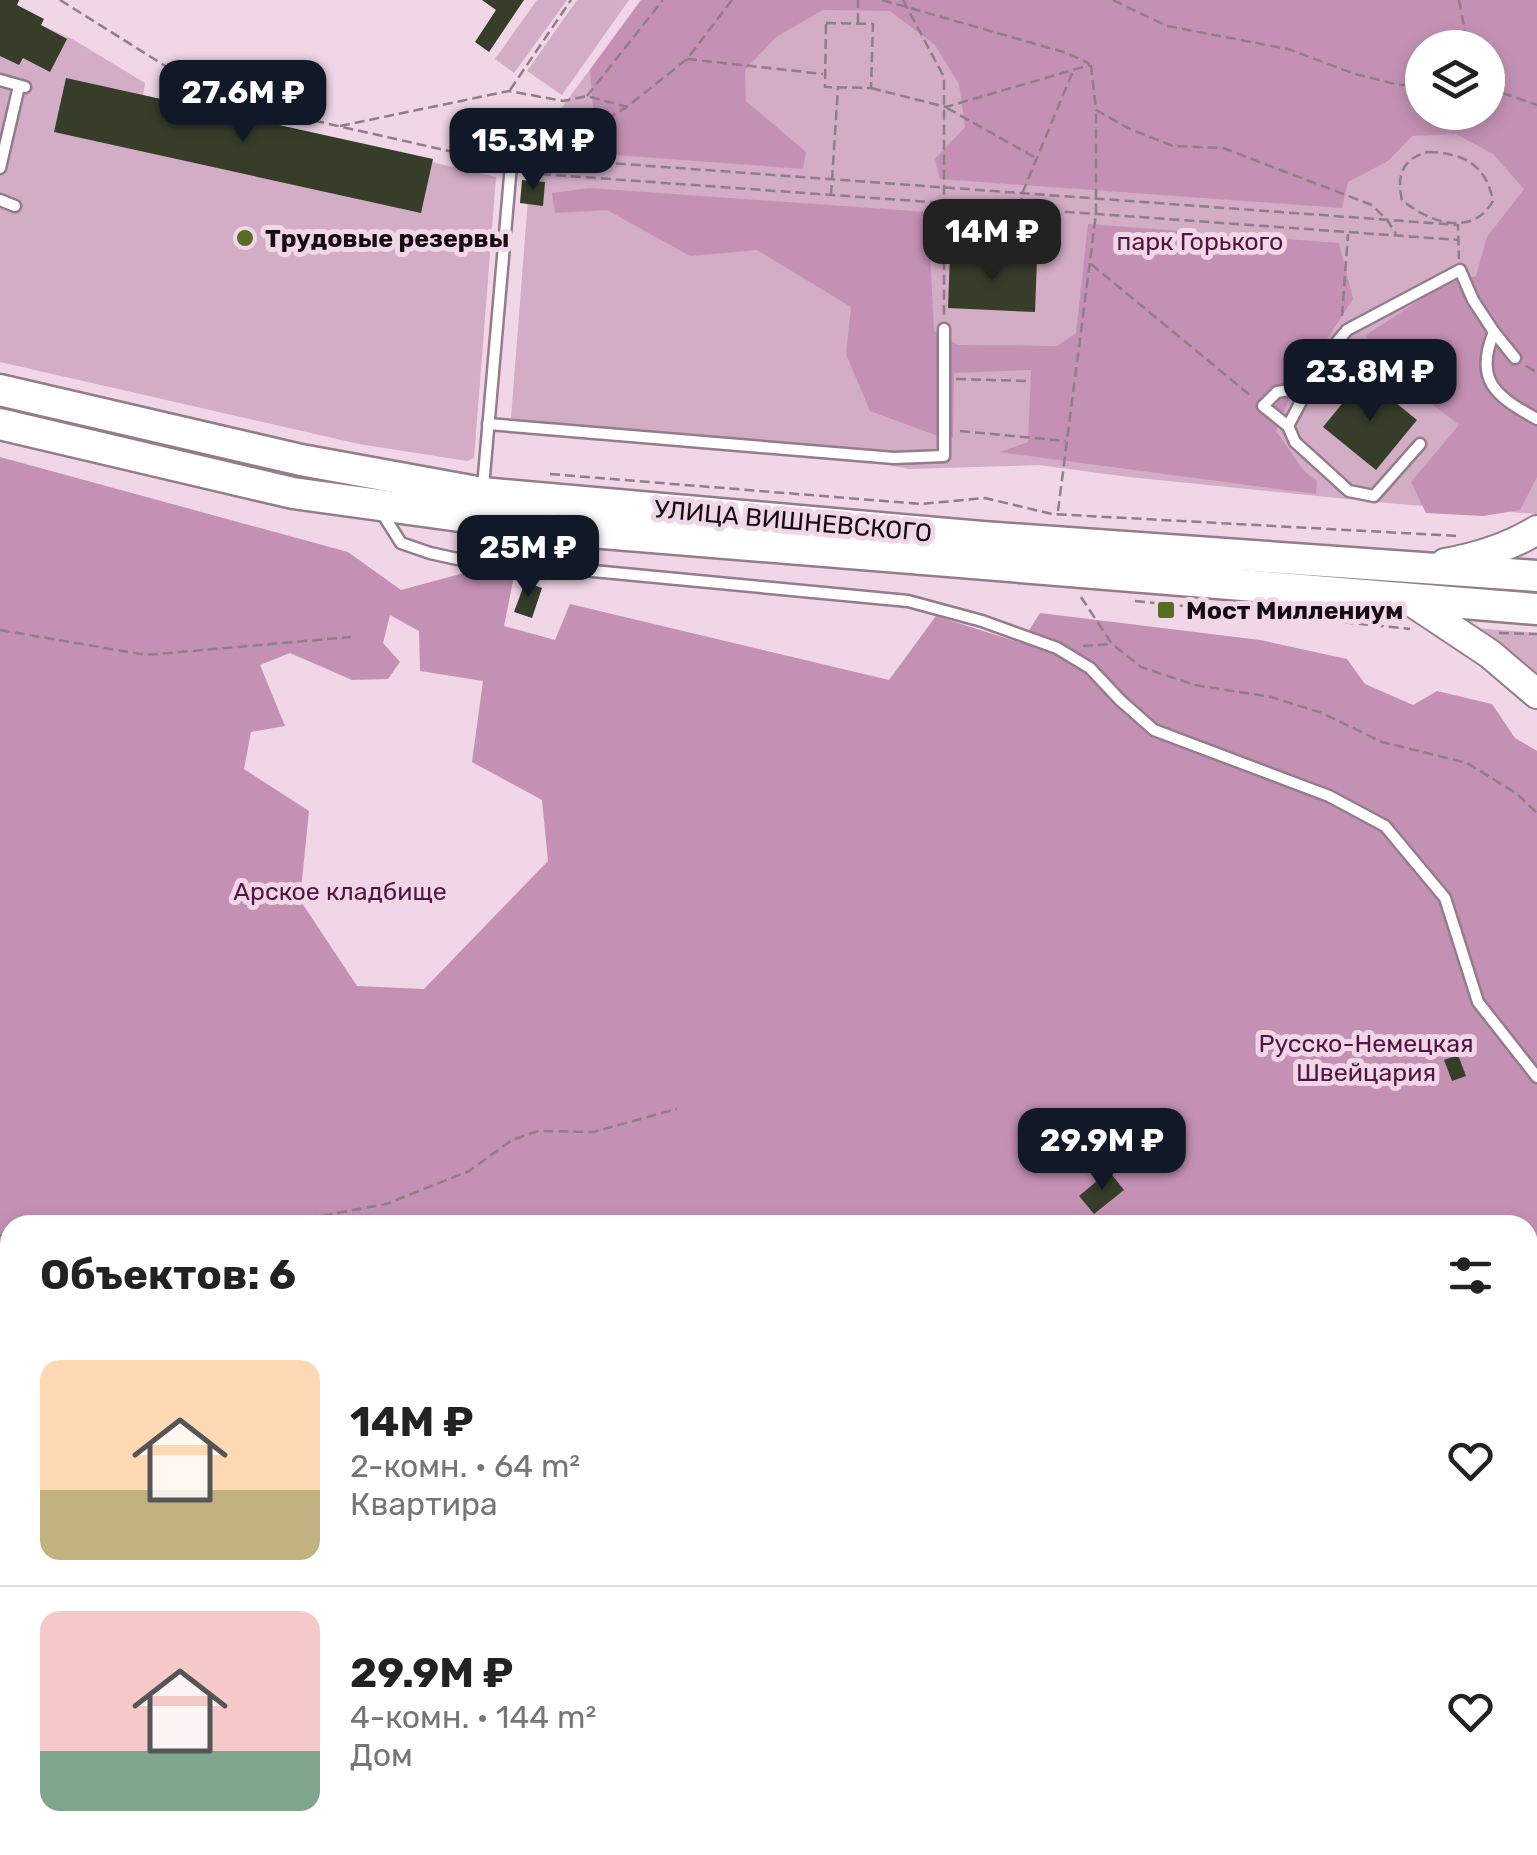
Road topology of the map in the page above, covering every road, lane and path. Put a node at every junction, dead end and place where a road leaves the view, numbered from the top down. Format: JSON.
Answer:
{"nodes":[{"id":1,"x":60,"y":0,"type":"edge"},
{"id":2,"x":572,"y":0,"type":"edge"},
{"id":3,"x":663,"y":0,"type":"edge"},
{"id":4,"x":732,"y":0,"type":"edge"},
{"id":5,"x":858,"y":0,"type":"edge"},
{"id":6,"x":882,"y":0,"type":"edge"},
{"id":7,"x":903,"y":0,"type":"edge"},
{"id":8,"x":1112,"y":0,"type":"edge"},
{"id":9,"x":1459,"y":0,"type":"edge"},
{"id":10,"x":904,"y":6,"type":"junction"},
{"id":11,"x":858,"y":24,"type":"junction"},
{"id":12,"x":1465,"y":30,"type":"edge"},
{"id":13,"x":687,"y":60,"type":"junction"},
{"id":14,"x":1091,"y":65,"type":"junction"},
{"id":15,"x":1074,"y":70,"type":"junction"},
{"id":16,"x":825,"y":74,"type":"junction"},
{"id":17,"x":0,"y":80,"type":"edge"},
{"id":18,"x":1405,"y":86,"type":"edge"},
{"id":19,"x":838,"y":87,"type":"junction"},
{"id":20,"x":871,"y":88,"type":"junction"},
{"id":21,"x":509,"y":92,"type":"junction"},
{"id":22,"x":1505,"y":94,"type":"edge"},
{"id":23,"x":587,"y":96,"type":"junction"},
{"id":24,"x":1537,"y":105,"type":"edge"},
{"id":25,"x":627,"y":107,"type":"junction"},
{"id":26,"x":946,"y":107,"type":"junction"},
{"id":27,"x":1096,"y":110,"type":"junction"},
{"id":28,"x":336,"y":126,"type":"junction"},
{"id":29,"x":541,"y":158,"type":"junction"},
{"id":30,"x":1037,"y":159,"type":"junction"},
{"id":31,"x":511,"y":165,"type":"joint"},
{"id":32,"x":0,"y":168,"type":"edge"},
{"id":33,"x":833,"y":180,"type":"junction"},
{"id":34,"x":945,"y":188,"type":"junction"},
{"id":35,"x":1022,"y":194,"type":"junction"},
{"id":36,"x":831,"y":195,"type":"junction"},
{"id":37,"x":0,"y":200,"type":"edge"},
{"id":38,"x":1097,"y":200,"type":"junction"},
{"id":39,"x":945,"y":204,"type":"junction"},
{"id":40,"x":15,"y":206,"type":"dead end"},
{"id":41,"x":1020,"y":209,"type":"junction"},
{"id":42,"x":1096,"y":214,"type":"junction"},
{"id":43,"x":1388,"y":221,"type":"junction"},
{"id":44,"x":1458,"y":225,"type":"junction"},
{"id":45,"x":1348,"y":233,"type":"junction"},
{"id":46,"x":1397,"y":236,"type":"junction"},
{"id":47,"x":1459,"y":240,"type":"junction"},
{"id":48,"x":1090,"y":263,"type":"junction"},
{"id":49,"x":1460,"y":270,"type":"junction"},
{"id":50,"x":485,"y":299,"type":"dead end"},
{"id":51,"x":498,"y":299,"type":"junction"},
{"id":52,"x":944,"y":329,"type":"joint"},
{"id":53,"x":1494,"y":332,"type":"junction"},
{"id":54,"x":1341,"y":338,"type":"junction"},
{"id":55,"x":1515,"y":358,"type":"dead end"},
{"id":56,"x":945,"y":378,"type":"junction"},
{"id":57,"x":1026,"y":381,"type":"dead end"},
{"id":58,"x":1306,"y":387,"type":"junction"},
{"id":59,"x":0,"y":390,"type":"edge"},
{"id":60,"x":1263,"y":406,"type":"junction"},
{"id":61,"x":1537,"y":419,"type":"edge"},
{"id":62,"x":0,"y":424,"type":"edge"},
{"id":63,"x":488,"y":424,"type":"junction"},
{"id":64,"x":1288,"y":426,"type":"junction"},
{"id":65,"x":946,"y":430,"type":"junction"},
{"id":66,"x":1068,"y":442,"type":"junction"},
{"id":67,"x":1420,"y":444,"type":"dead end"},
{"id":68,"x":544,"y":474,"type":"dead end"},
{"id":69,"x":482,"y":493,"type":"junction"},
{"id":70,"x":378,"y":506,"type":"junction"},
{"id":71,"x":1058,"y":514,"type":"junction"},
{"id":72,"x":1537,"y":530,"type":"edge"},
{"id":73,"x":1455,"y":536,"type":"dead end"},
{"id":74,"x":1415,"y":568,"type":"junction"},
{"id":75,"x":1537,"y":576,"type":"edge"},
{"id":76,"x":1080,"y":596,"type":"dead end"},
{"id":77,"x":1408,"y":600,"type":"junction"},
{"id":78,"x":1537,"y":609,"type":"edge"},
{"id":79,"x":0,"y":630,"type":"edge"},
{"id":80,"x":1484,"y":632,"type":"dead end"},
{"id":81,"x":1537,"y":634,"type":"edge"},
{"id":82,"x":351,"y":638,"type":"dead end"},
{"id":83,"x":1112,"y":644,"type":"junction"},
{"id":84,"x":1057,"y":648,"type":"junction"},
{"id":85,"x":1537,"y":694,"type":"edge"},
{"id":86,"x":1537,"y":813,"type":"edge"},
{"id":87,"x":1537,"y":1078,"type":"edge"},
{"id":88,"x":678,"y":1109,"type":"dead end"},
{"id":89,"x":326,"y":1215,"type":"edge"}],
"edges":[{"from":1,"to":28,"type":"path"},
{"from":2,"to":21,"type":"path"},
{"from":3,"to":23,"type":"path"},
{"from":4,"to":13,"type":"path"},
{"from":5,"to":11,"type":"path"},
{"from":6,"to":10,"type":"path"},
{"from":7,"to":10,"type":"path"},
{"from":8,"to":18,"type":"path"},
{"from":9,"to":12,"type":"path"},
{"from":10,"to":14,"type":"path"},
{"from":10,"to":26,"type":"path"},
{"from":11,"to":16,"type":"path"},
{"from":11,"to":20,"type":"path"},
{"from":13,"to":16,"type":"path"},
{"from":13,"to":25,"type":"path"},
{"from":14,"to":15,"type":"path"},
{"from":14,"to":27,"type":"path"},
{"from":15,"to":26,"type":"path"},
{"from":15,"to":30,"type":"path"},
{"from":16,"to":19,"type":"path"},
{"from":17,"to":32,"type":"lane"},
{"from":19,"to":20,"type":"path"},
{"from":19,"to":33,"type":"path"},
{"from":20,"to":26,"type":"path"},
{"from":21,"to":23,"type":"path"},
{"from":21,"to":28,"type":"path"},
{"from":22,"to":24,"type":"path"},
{"from":23,"to":25,"type":"path"},
{"from":25,"to":29,"type":"path"},
{"from":26,"to":30,"type":"path"},
{"from":26,"to":34,"type":"path"},
{"from":27,"to":38,"type":"path"},
{"from":27,"to":43,"type":"path"},
{"from":28,"to":31,"type":"path"},
{"from":29,"to":33,"type":"path"},
{"from":29,"to":36,"type":"path"},
{"from":30,"to":35,"type":"path"},
{"from":31,"to":51,"type":"lane"},
{"from":33,"to":34,"type":"path"},
{"from":33,"to":36,"type":"path"},
{"from":34,"to":35,"type":"path"},
{"from":34,"to":39,"type":"path"},
{"from":35,"to":38,"type":"path"},
{"from":35,"to":41,"type":"path"},
{"from":36,"to":39,"type":"path"},
{"from":37,"to":40,"type":"lane"},
{"from":38,"to":42,"type":"path"},
{"from":38,"to":43,"type":"path"},
{"from":39,"to":41,"type":"path"},
{"from":39,"to":52,"type":"path"},
{"from":41,"to":42,"type":"path"},
{"from":42,"to":45,"type":"path"},
{"from":42,"to":48,"type":"path"},
{"from":43,"to":44,"type":"path"},
{"from":43,"to":46,"type":"path"},
{"from":44,"to":44,"type":"path"},
{"from":44,"to":47,"type":"path"},
{"from":45,"to":46,"type":"path"},
{"from":45,"to":54,"type":"path"},
{"from":46,"to":47,"type":"path"},
{"from":47,"to":49,"type":"path"},
{"from":48,"to":60,"type":"path"},
{"from":48,"to":66,"type":"path"},
{"from":49,"to":53,"type":"lane"},
{"from":49,"to":54,"type":"lane"},
{"from":50,"to":51,"type":"lane"},
{"from":51,"to":63,"type":"lane"},
{"from":52,"to":56,"type":"lane"},
{"from":53,"to":55,"type":"lane"},
{"from":53,"to":61,"type":"lane"},
{"from":54,"to":58,"type":"lane"},
{"from":56,"to":57,"type":"path"},
{"from":56,"to":65,"type":"lane"},
{"from":58,"to":60,"type":"lane"},
{"from":58,"to":64,"type":"lane"},
{"from":59,"to":69,"type":"main road","name":"УЛИЦА ВИШНЕВСКОГО"},
{"from":60,"to":64,"type":"lane"},
{"from":62,"to":70,"type":"main road","name":"УЛИЦА ВИШНЕВСКОГО"},
{"from":63,"to":65,"type":"lane"},
{"from":63,"to":69,"type":"lane"},
{"from":64,"to":67,"type":"lane"},
{"from":65,"to":66,"type":"path"},
{"from":66,"to":71,"type":"path"},
{"from":68,"to":71,"type":"path"},
{"from":69,"to":74,"type":"main road","name":"УЛИЦА ВИШНЕВСКОГО"},
{"from":70,"to":77,"type":"main road","name":"УЛИЦА ВИШНЕВСКОГО"},
{"from":70,"to":84,"type":"lane"},
{"from":71,"to":73,"type":"path"},
{"from":72,"to":74,"type":"street"},
{"from":74,"to":75,"type":"main road","name":"УЛИЦА ВИШНЕВСКОГО"},
{"from":76,"to":83,"type":"path"},
{"from":77,"to":78,"type":"main road","name":"УЛИЦА ВИШНЕВСКОГО"},
{"from":77,"to":85,"type":"street"},
{"from":79,"to":82,"type":"path"},
{"from":80,"to":81,"type":"path"},
{"from":83,"to":84,"type":"path"},
{"from":83,"to":86,"type":"path"},
{"from":84,"to":87,"type":"lane"},
{"from":88,"to":89,"type":"path"}]}
